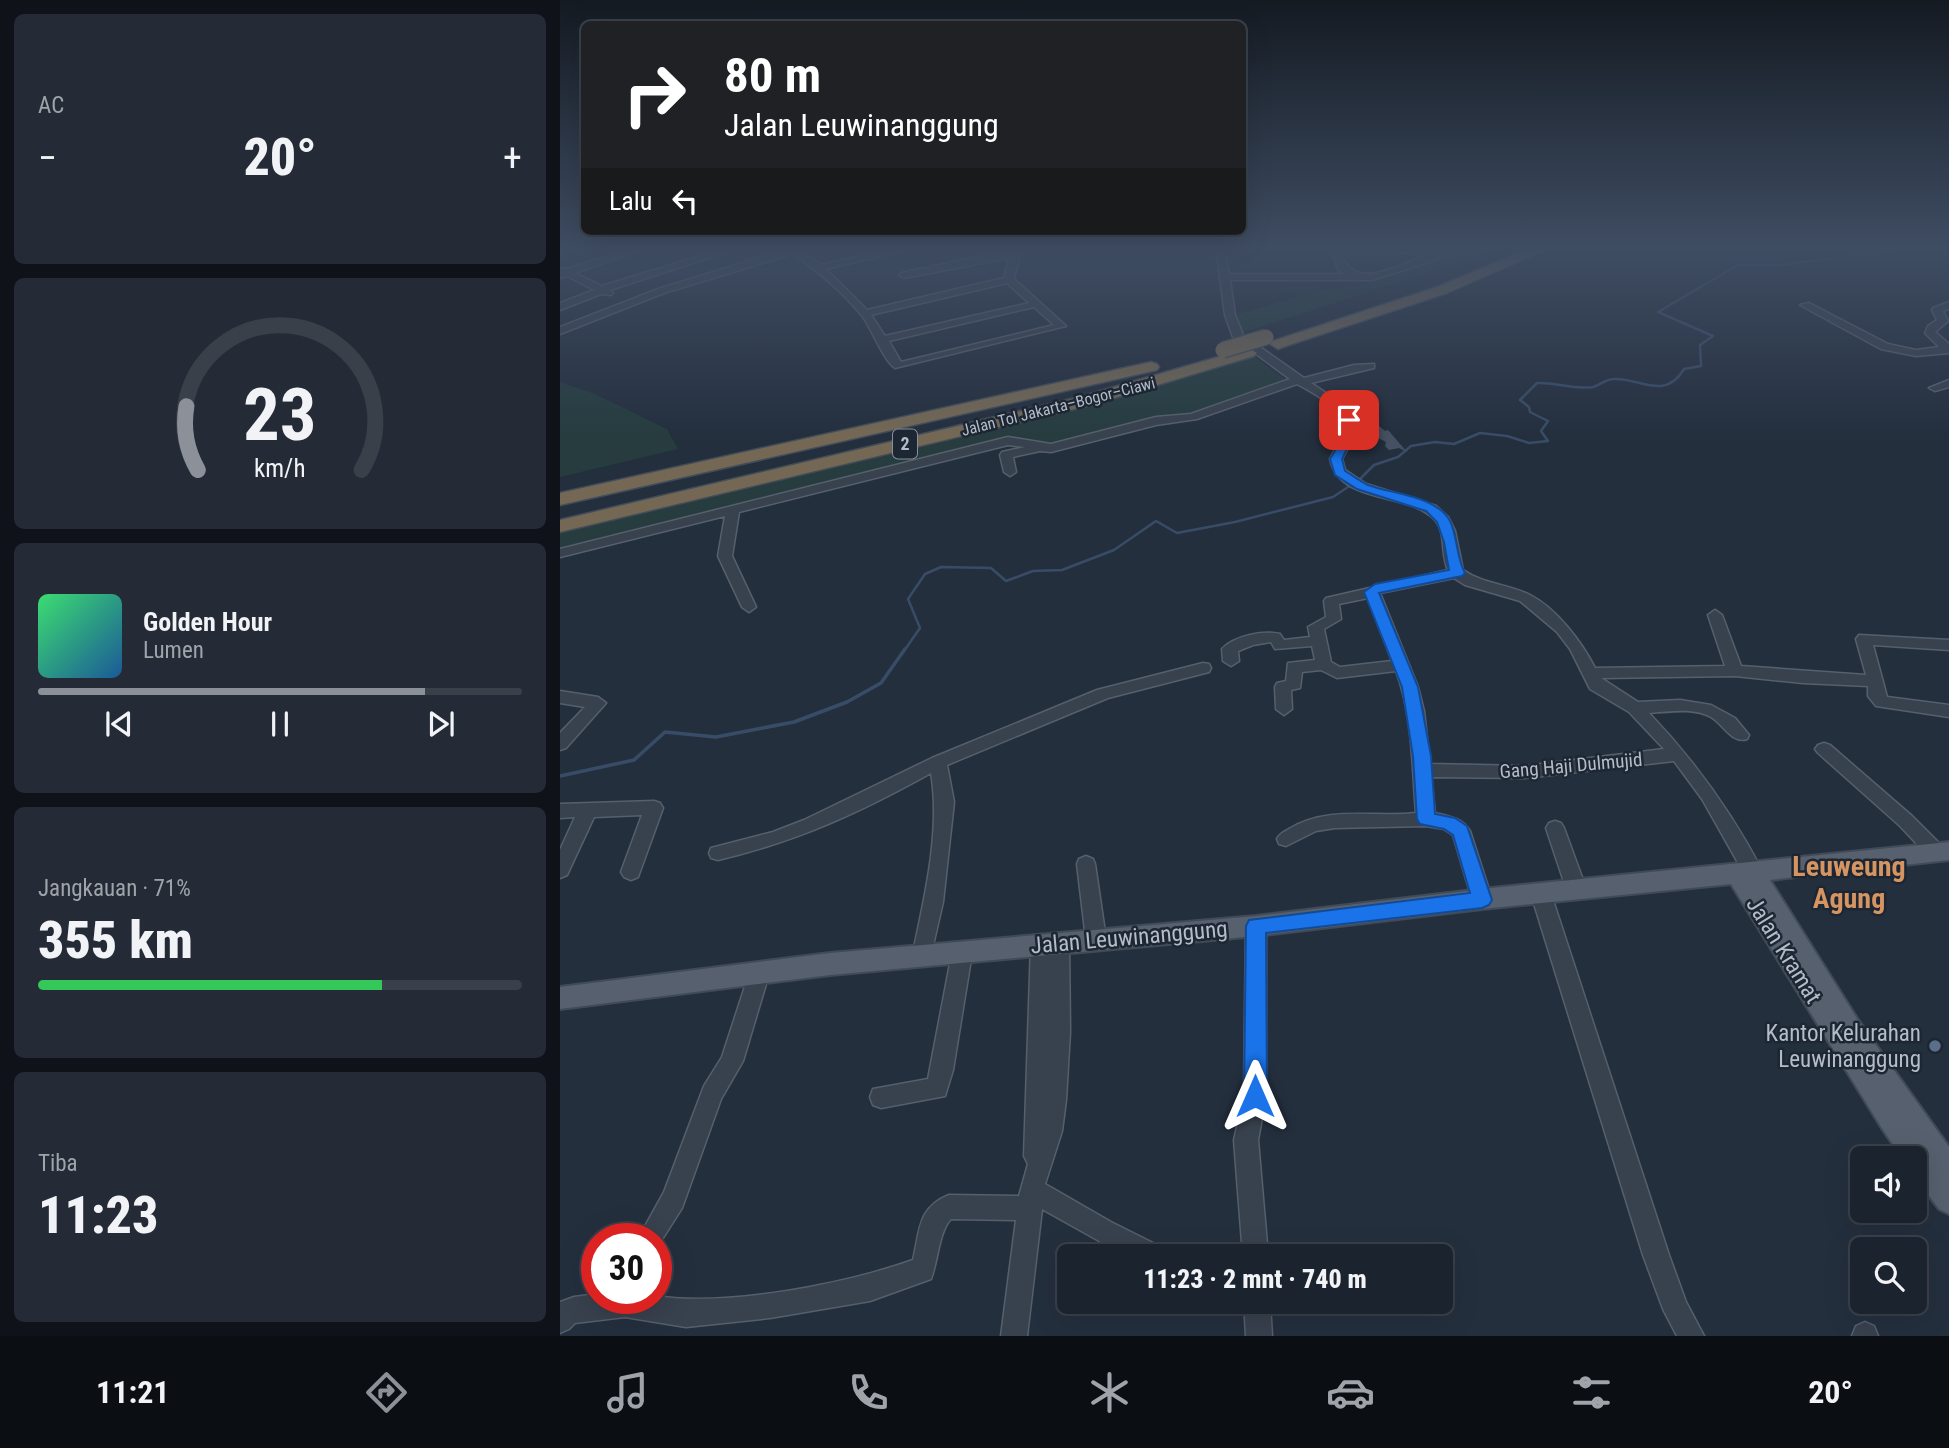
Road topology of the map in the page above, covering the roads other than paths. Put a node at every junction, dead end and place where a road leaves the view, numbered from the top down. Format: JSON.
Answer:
{"nodes":[{"id":1,"x":611,"y":310,"type":"edge"},
{"id":2,"x":862,"y":310,"type":"edge"},
{"id":3,"x":877,"y":310,"type":"edge"},
{"id":4,"x":1009,"y":310,"type":"edge"},
{"id":5,"x":1043,"y":310,"type":"edge"},
{"id":6,"x":1229,"y":310,"type":"edge"},
{"id":7,"x":1353,"y":310,"type":"edge"},
{"id":8,"x":1374,"y":310,"type":"edge"},
{"id":9,"x":1817,"y":310,"type":"edge"},
{"id":10,"x":865,"y":313,"type":"junction"},
{"id":11,"x":1945,"y":325,"type":"edge"},
{"id":12,"x":560,"y":331,"type":"edge"},
{"id":13,"x":885,"y":339,"type":"junction"},
{"id":14,"x":1272,"y":341,"type":"junction"},
{"id":15,"x":1948,"y":349,"type":"edge"},
{"id":16,"x":1205,"y":355,"type":"junction"},
{"id":17,"x":1370,"y":366,"type":"dead end"},
{"id":18,"x":1299,"y":381,"type":"junction"},
{"id":19,"x":1949,"y":383,"type":"edge"},
{"id":20,"x":1935,"y":388,"type":"dead end"},
{"id":21,"x":1035,"y":449,"type":"junction"},
{"id":22,"x":1010,"y":472,"type":"dead end"},
{"id":23,"x":560,"y":499,"type":"edge"},
{"id":24,"x":560,"y":510,"type":"edge"},
{"id":25,"x":733,"y":510,"type":"junction"},
{"id":26,"x":560,"y":526,"type":"edge"},
{"id":27,"x":560,"y":553,"type":"edge"},
{"id":28,"x":1457,"y":573,"type":"junction"},
{"id":29,"x":1372,"y":593,"type":"junction"},
{"id":30,"x":749,"y":607,"type":"dead end"},
{"id":31,"x":1715,"y":615,"type":"dead end"},
{"id":32,"x":1317,"y":641,"type":"junction"},
{"id":33,"x":1949,"y":645,"type":"edge"},
{"id":34,"x":1231,"y":661,"type":"dead end"},
{"id":35,"x":1324,"y":665,"type":"junction"},
{"id":36,"x":1401,"y":665,"type":"junction"},
{"id":37,"x":1203,"y":668,"type":"dead end"},
{"id":38,"x":1735,"y":671,"type":"junction"},
{"id":39,"x":1590,"y":673,"type":"junction"},
{"id":40,"x":1876,"y":681,"type":"junction"},
{"id":41,"x":560,"y":697,"type":"edge"},
{"id":42,"x":1635,"y":708,"type":"junction"},
{"id":43,"x":1284,"y":709,"type":"dead end"},
{"id":44,"x":1949,"y":711,"type":"edge"},
{"id":45,"x":1741,"y":735,"type":"dead end"},
{"id":46,"x":560,"y":744,"type":"edge"},
{"id":47,"x":1824,"y":749,"type":"dead end"},
{"id":48,"x":1678,"y":754,"type":"junction"},
{"id":49,"x":938,"y":762,"type":"junction"},
{"id":50,"x":1422,"y":770,"type":"junction"},
{"id":51,"x":588,"y":810,"type":"junction"},
{"id":52,"x":560,"y":811,"type":"edge"},
{"id":53,"x":1426,"y":819,"type":"junction"},
{"id":54,"x":1555,"y":828,"type":"dead end"},
{"id":55,"x":1286,"y":839,"type":"dead end"},
{"id":56,"x":1943,"y":851,"type":"edge"},
{"id":57,"x":718,"y":853,"type":"dead end"},
{"id":58,"x":1086,"y":864,"type":"dead end"},
{"id":59,"x":1745,"y":867,"type":"junction"},
{"id":60,"x":560,"y":870,"type":"edge"},
{"id":61,"x":631,"y":872,"type":"dead end"},
{"id":62,"x":1577,"y":891,"type":"junction"},
{"id":63,"x":1541,"y":894,"type":"junction"},
{"id":64,"x":1482,"y":900,"type":"junction"},
{"id":65,"x":1256,"y":926,"type":"junction"},
{"id":66,"x":1096,"y":939,"type":"junction"},
{"id":67,"x":1050,"y":943,"type":"junction"},
{"id":68,"x":962,"y":953,"type":"junction"},
{"id":69,"x":922,"y":957,"type":"junction"},
{"id":70,"x":759,"y":974,"type":"junction"},
{"id":71,"x":560,"y":998,"type":"edge"},
{"id":72,"x":881,"y":1097,"type":"dead end"},
{"id":73,"x":1949,"y":1172,"type":"edge"},
{"id":74,"x":1033,"y":1189,"type":"junction"},
{"id":75,"x":1949,"y":1199,"type":"edge"},
{"id":76,"x":659,"y":1223,"type":"edge"},
{"id":77,"x":1128,"y":1244,"type":"edge"},
{"id":78,"x":1254,"y":1244,"type":"edge"},
{"id":79,"x":581,"y":1309,"type":"edge"},
{"id":80,"x":672,"y":1311,"type":"edge"},
{"id":81,"x":1258,"y":1314,"type":"edge"},
{"id":82,"x":560,"y":1320,"type":"edge"},
{"id":83,"x":1014,"y":1336,"type":"edge"},
{"id":84,"x":1259,"y":1336,"type":"edge"},
{"id":85,"x":1691,"y":1336,"type":"edge"}],
"edges":[{"from":1,"to":12,"type":"street"},
{"from":2,"to":10,"type":"street"},
{"from":3,"to":10,"type":"street"},
{"from":4,"to":13,"type":"street"},
{"from":5,"to":13,"type":"street"},
{"from":6,"to":18,"type":"street"},
{"from":7,"to":14,"type":"highway","name":"Jalan Tol Jakarta–Bogor–Ciawi","number":"2"},
{"from":8,"to":14,"type":"highway","name":"Jalan Tol Jakarta–Bogor–Ciawi","number":"2"},
{"from":9,"to":15,"type":"street"},
{"from":10,"to":13,"type":"street"},
{"from":11,"to":15,"type":"street"},
{"from":14,"to":16,"type":"highway","name":"Jalan Tol Jakarta–Bogor–Ciawi","number":"2","bridge":true},
{"from":14,"to":26,"type":"highway","name":"Jalan Tol Jakarta–Bogor–Ciawi","number":"2"},
{"from":16,"to":23,"type":"highway"},
{"from":16,"to":24,"type":"highway","name":"Jalan Tol Jakarta–Bogor–Ciawi","number":"2"},
{"from":17,"to":18,"type":"street"},
{"from":18,"to":21,"type":"street"},
{"from":18,"to":28,"type":"street"},
{"from":19,"to":20,"type":"street"},
{"from":21,"to":22,"type":"street"},
{"from":21,"to":25,"type":"street"},
{"from":25,"to":27,"type":"street"},
{"from":25,"to":30,"type":"street"},
{"from":28,"to":29,"type":"street"},
{"from":28,"to":39,"type":"street"},
{"from":29,"to":32,"type":"street"},
{"from":29,"to":36,"type":"street"},
{"from":31,"to":38,"type":"street"},
{"from":32,"to":34,"type":"street"},
{"from":32,"to":35,"type":"street"},
{"from":33,"to":40,"type":"street"},
{"from":35,"to":36,"type":"street"},
{"from":35,"to":43,"type":"street"},
{"from":36,"to":50,"type":"street"},
{"from":37,"to":49,"type":"street"},
{"from":38,"to":39,"type":"street"},
{"from":38,"to":40,"type":"street"},
{"from":39,"to":42,"type":"street"},
{"from":40,"to":44,"type":"street"},
{"from":41,"to":46,"type":"street"},
{"from":42,"to":45,"type":"street"},
{"from":42,"to":48,"type":"street"},
{"from":47,"to":56,"type":"street"},
{"from":48,"to":50,"type":"street","name":"Gang Haji Dulmujid"},
{"from":48,"to":59,"type":"street"},
{"from":49,"to":57,"type":"street"},
{"from":49,"to":69,"type":"street"},
{"from":50,"to":53,"type":"street"},
{"from":51,"to":52,"type":"street"},
{"from":51,"to":60,"type":"street"},
{"from":51,"to":61,"type":"street"},
{"from":53,"to":55,"type":"street"},
{"from":53,"to":64,"type":"street"},
{"from":54,"to":62,"type":"street"},
{"from":56,"to":59,"type":"main road","name":"Jalan Leuwinanggung"},
{"from":58,"to":66,"type":"street"},
{"from":59,"to":62,"type":"main road","name":"Jalan Leuwinanggung"},
{"from":59,"to":73,"type":"main road","name":"Jalan Kramat"},
{"from":59,"to":75,"type":"main road","name":"Jalan Kramat"},
{"from":62,"to":63,"type":"main road","name":"Jalan Leuwinanggung"},
{"from":63,"to":64,"type":"main road","name":"Jalan Leuwinanggung"},
{"from":63,"to":85,"type":"street"},
{"from":64,"to":65,"type":"main road","name":"Jalan Leuwinanggung"},
{"from":65,"to":66,"type":"main road","name":"Jalan Leuwinanggung"},
{"from":65,"to":78,"type":"street"},
{"from":66,"to":67,"type":"main road","name":"Jalan Leuwinanggung"},
{"from":67,"to":68,"type":"main road","name":"Jalan Leuwinanggung"},
{"from":67,"to":74,"type":"street"},
{"from":68,"to":69,"type":"main road","name":"Jalan Leuwinanggung"},
{"from":68,"to":72,"type":"street"},
{"from":69,"to":70,"type":"main road","name":"Jalan Leuwinanggung"},
{"from":70,"to":71,"type":"main road","name":"Jalan Leuwinanggung"},
{"from":70,"to":76,"type":"street"},
{"from":74,"to":77,"type":"street"},
{"from":74,"to":80,"type":"street"},
{"from":74,"to":83,"type":"street"},
{"from":79,"to":82,"type":"street"},
{"from":81,"to":84,"type":"street"}]}
